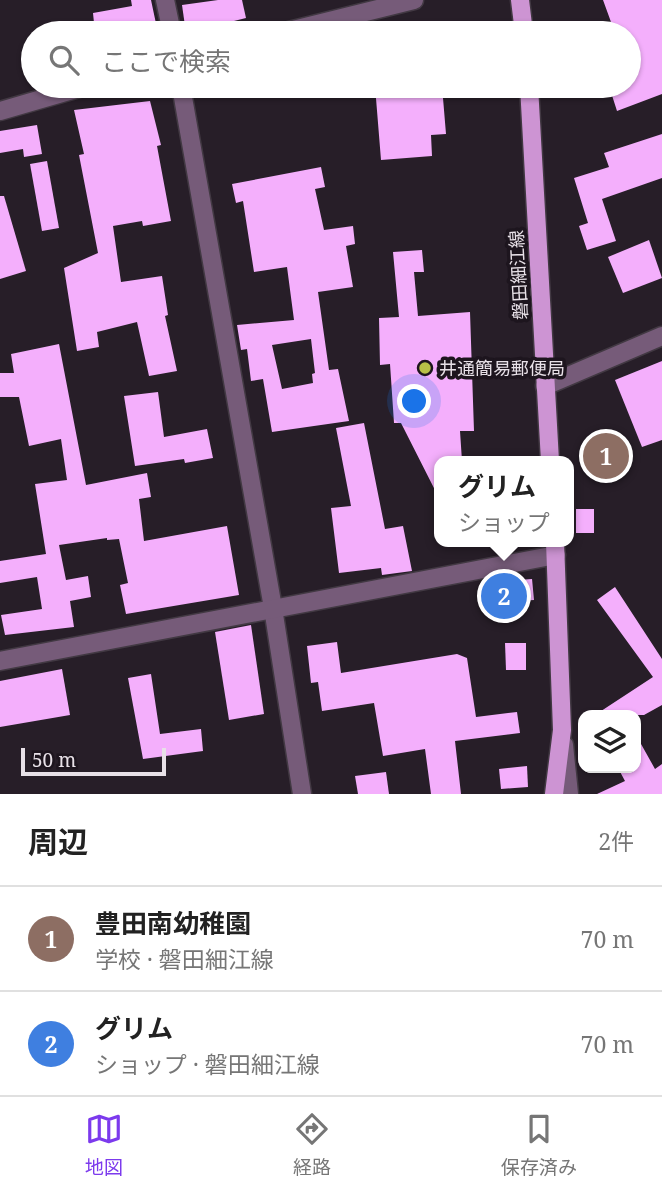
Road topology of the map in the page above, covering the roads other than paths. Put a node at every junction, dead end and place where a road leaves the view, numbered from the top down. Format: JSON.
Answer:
{"nodes":[{"id":1,"x":165,"y":0,"type":"edge"},
{"id":2,"x":415,"y":0,"type":"edge"},
{"id":3,"x":520,"y":0,"type":"edge"},
{"id":4,"x":169,"y":21,"type":"edge"},
{"id":5,"x":330,"y":21,"type":"edge"},
{"id":6,"x":523,"y":21,"type":"edge"},
{"id":7,"x":45,"y":98,"type":"edge"},
{"id":8,"x":183,"y":98,"type":"edge"},
{"id":9,"x":530,"y":98,"type":"edge"},
{"id":10,"x":0,"y":111,"type":"edge"},
{"id":11,"x":662,"y":336,"type":"edge"},
{"id":12,"x":545,"y":387,"type":"junction"},
{"id":13,"x":550,"y":456,"type":"edge"},
{"id":14,"x":556,"y":548,"type":"edge"},
{"id":15,"x":272,"y":608,"type":"junction"},
{"id":16,"x":0,"y":662,"type":"edge"},
{"id":17,"x":562,"y":730,"type":"junction"},
{"id":18,"x":302,"y":794,"type":"edge"},
{"id":19,"x":554,"y":794,"type":"edge"},
{"id":20,"x":569,"y":794,"type":"edge"}],
"edges":[{"from":1,"to":4,"type":"street"},
{"from":2,"to":5,"type":"street"},
{"from":3,"to":6,"type":"main road"},
{"from":7,"to":10,"type":"street"},
{"from":8,"to":15,"type":"street"},
{"from":9,"to":12,"type":"main road","name":"磐田細江線"},
{"from":11,"to":12,"type":"street"},
{"from":12,"to":13,"type":"main road","name":"磐田細江線"},
{"from":14,"to":15,"type":"street"},
{"from":14,"to":17,"type":"main road"},
{"from":15,"to":16,"type":"street"},
{"from":15,"to":18,"type":"street"},
{"from":17,"to":19,"type":"main road"},
{"from":17,"to":20,"type":"street"}]}
